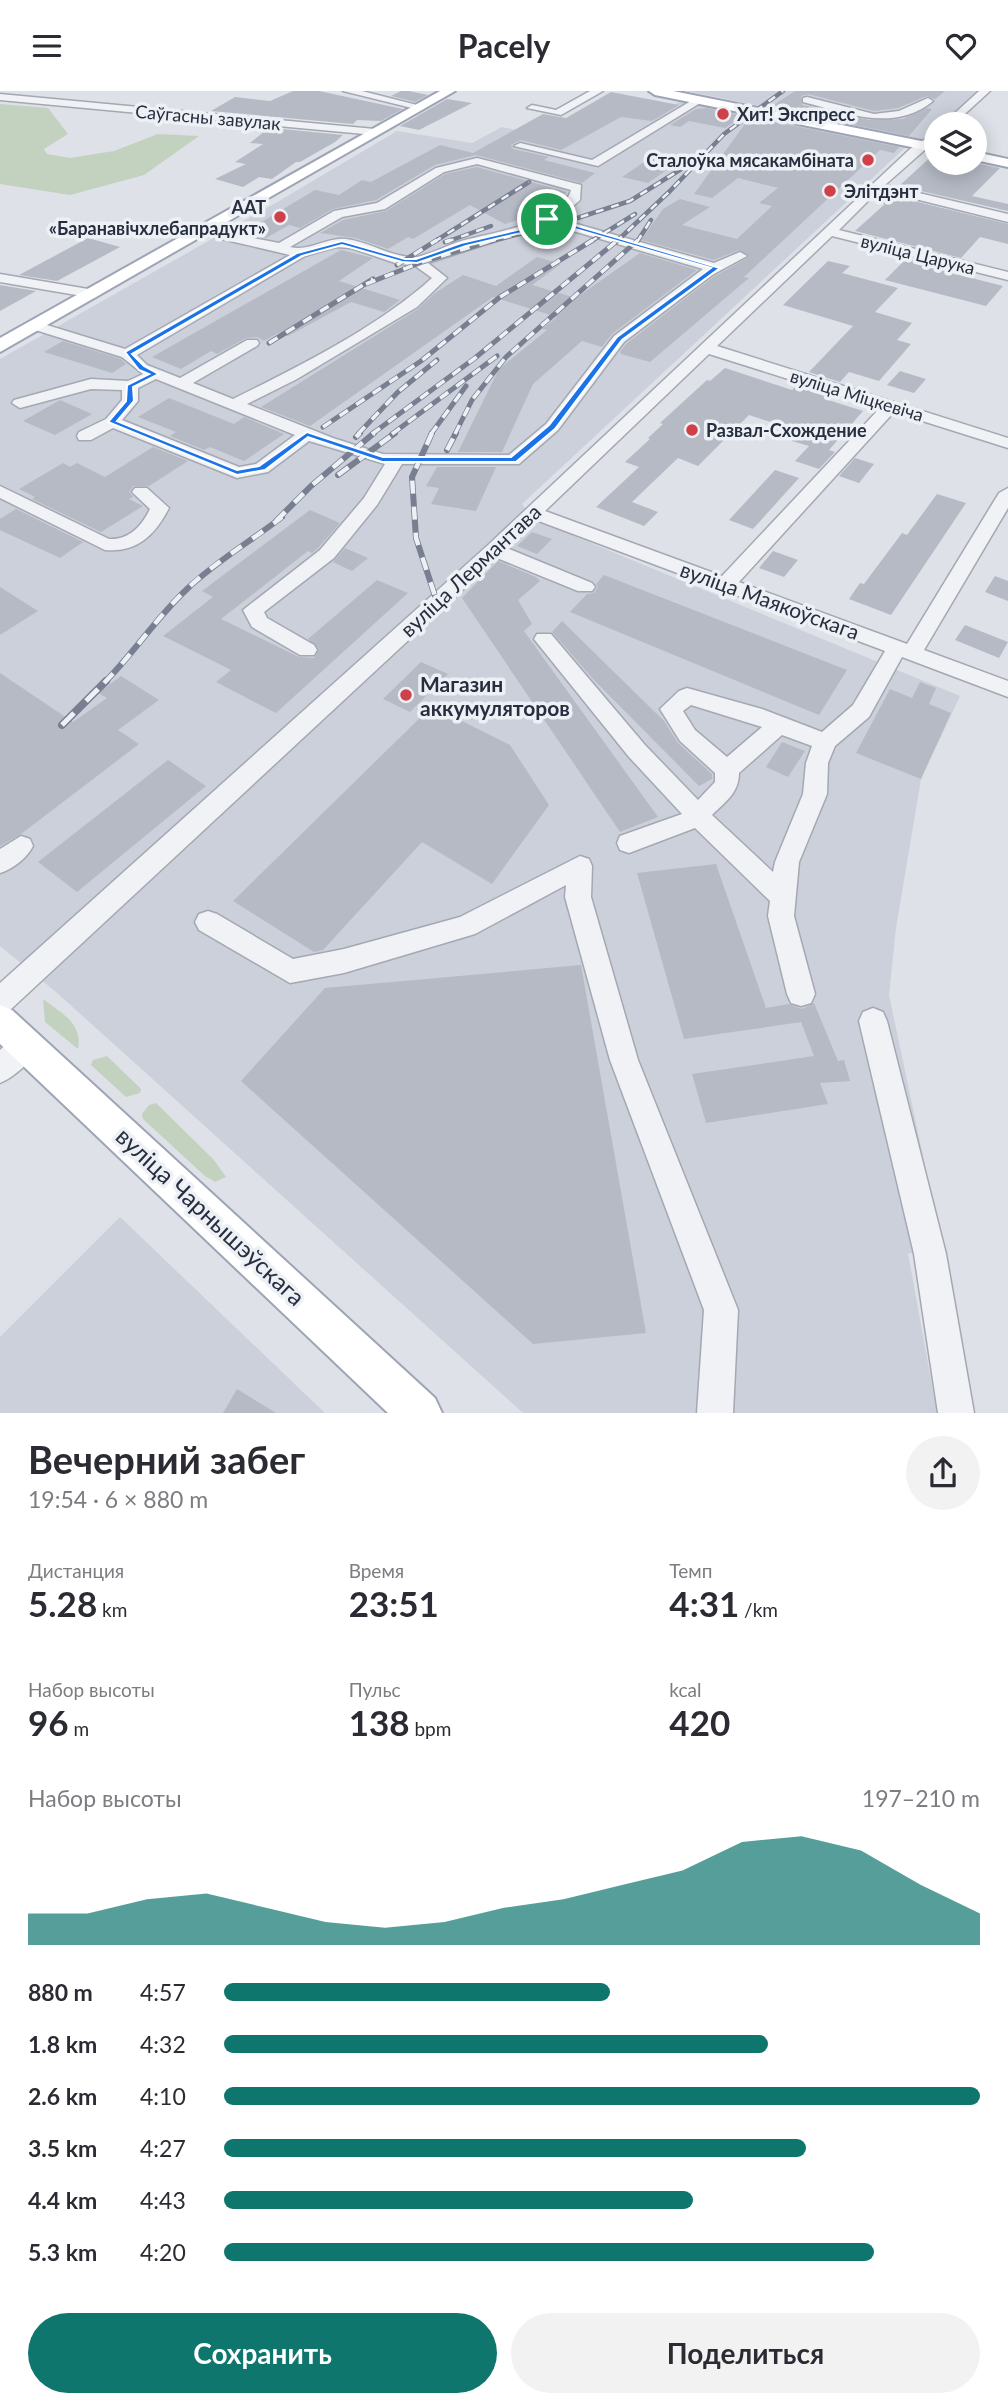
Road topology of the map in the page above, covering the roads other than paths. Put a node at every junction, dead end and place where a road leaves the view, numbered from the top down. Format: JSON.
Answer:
{"nodes":[{"id":1,"x":348,"y":91,"type":"edge"},
{"id":2,"x":449,"y":91,"type":"edge"},
{"id":3,"x":598,"y":91,"type":"edge"},
{"id":4,"x":655,"y":91,"type":"edge"},
{"id":5,"x":821,"y":91,"type":"edge"},
{"id":6,"x":985,"y":91,"type":"edge"},
{"id":7,"x":0,"y":97,"type":"edge"},
{"id":8,"x":700,"y":100,"type":"junction"},
{"id":9,"x":928,"y":101,"type":"dead end"},
{"id":10,"x":420,"y":107,"type":"junction"},
{"id":11,"x":532,"y":108,"type":"dead end"},
{"id":12,"x":961,"y":112,"type":"edge"},
{"id":13,"x":375,"y":132,"type":"junction"},
{"id":14,"x":520,"y":146,"type":"dead end"},
{"id":15,"x":924,"y":146,"type":"edge"},
{"id":16,"x":924,"y":151,"type":"edge"},
{"id":17,"x":987,"y":159,"type":"edge"},
{"id":18,"x":1008,"y":163,"type":"edge"},
{"id":19,"x":876,"y":186,"type":"junction"},
{"id":20,"x":1008,"y":218,"type":"edge"},
{"id":21,"x":547,"y":219,"type":"junction"},
{"id":22,"x":204,"y":230,"type":"junction"},
{"id":23,"x":829,"y":232,"type":"junction"},
{"id":24,"x":281,"y":247,"type":"junction"},
{"id":25,"x":299,"y":255,"type":"junction"},
{"id":26,"x":740,"y":256,"type":"dead end"},
{"id":27,"x":417,"y":261,"type":"junction"},
{"id":28,"x":716,"y":268,"type":"junction"},
{"id":29,"x":1008,"y":276,"type":"edge"},
{"id":30,"x":0,"y":278,"type":"edge"},
{"id":31,"x":94,"y":294,"type":"junction"},
{"id":32,"x":37,"y":325,"type":"junction"},
{"id":33,"x":252,"y":343,"type":"dead end"},
{"id":34,"x":0,"y":346,"type":"edge"},
{"id":35,"x":707,"y":348,"type":"junction"},
{"id":36,"x":127,"y":353,"type":"junction"},
{"id":37,"x":155,"y":374,"type":"junction"},
{"id":38,"x":180,"y":384,"type":"junction"},
{"id":39,"x":130,"y":386,"type":"junction"},
{"id":40,"x":20,"y":403,"type":"dead end"},
{"id":41,"x":232,"y":405,"type":"junction"},
{"id":42,"x":891,"y":406,"type":"junction"},
{"id":43,"x":112,"y":422,"type":"junction"},
{"id":44,"x":307,"y":434,"type":"junction"},
{"id":45,"x":85,"y":436,"type":"dead end"},
{"id":46,"x":1008,"y":443,"type":"edge"},
{"id":47,"x":397,"y":459,"type":"junction"},
{"id":48,"x":0,"y":491,"type":"edge"},
{"id":49,"x":141,"y":492,"type":"dead end"},
{"id":50,"x":1008,"y":493,"type":"edge"},
{"id":51,"x":531,"y":512,"type":"junction"},
{"id":52,"x":494,"y":550,"type":"junction"},
{"id":53,"x":726,"y":584,"type":"junction"},
{"id":54,"x":585,"y":587,"type":"dead end"},
{"id":55,"x":544,"y":639,"type":"dead end"},
{"id":56,"x":307,"y":650,"type":"dead end"},
{"id":57,"x":905,"y":650,"type":"junction"},
{"id":58,"x":1008,"y":689,"type":"edge"},
{"id":59,"x":780,"y":725,"type":"junction"},
{"id":60,"x":825,"y":742,"type":"junction"},
{"id":61,"x":727,"y":770,"type":"junction"},
{"id":62,"x":698,"y":815,"type":"junction"},
{"id":63,"x":629,"y":843,"type":"dead end"},
{"id":64,"x":21,"y":846,"type":"dead end"},
{"id":65,"x":0,"y":863,"type":"edge"},
{"id":66,"x":783,"y":897,"type":"junction"},
{"id":67,"x":208,"y":922,"type":"dead end"},
{"id":68,"x":802,"y":994,"type":"dead end"},
{"id":69,"x":0,"y":1001,"type":"edge"},
{"id":70,"x":873,"y":1021,"type":"dead end"},
{"id":71,"x":9,"y":1045,"type":"edge"},
{"id":72,"x":420,"y":1413,"type":"edge"},
{"id":73,"x":715,"y":1413,"type":"edge"},
{"id":74,"x":956,"y":1413,"type":"edge"}],
"edges":[{"from":1,"to":10,"type":"street"},
{"from":2,"to":10,"type":"main road"},
{"from":3,"to":11,"type":"street"},
{"from":4,"to":8,"type":"main road"},
{"from":5,"to":9,"type":"street"},
{"from":6,"to":12,"type":"street"},
{"from":7,"to":13,"type":"street","name":"Саўгасны завулак"},
{"from":8,"to":14,"type":"street"},
{"from":8,"to":15,"type":"main road"},
{"from":10,"to":13,"type":"main road"},
{"from":13,"to":22,"type":"main road"},
{"from":16,"to":19,"type":"street","name":"вуліца Лермантава"},
{"from":17,"to":18,"type":"main road"},
{"from":19,"to":20,"type":"street"},
{"from":19,"to":23,"type":"street","name":"вуліца Лермантава"},
{"from":21,"to":24,"type":"street"},
{"from":21,"to":27,"type":"street"},
{"from":21,"to":28,"type":"street"},
{"from":22,"to":24,"type":"street"},
{"from":22,"to":31,"type":"main road"},
{"from":23,"to":29,"type":"street","name":"вуліца Царука"},
{"from":23,"to":35,"type":"street","name":"вуліца Лермантава"},
{"from":24,"to":25,"type":"street"},
{"from":25,"to":27,"type":"street"},
{"from":25,"to":36,"type":"street"},
{"from":26,"to":28,"type":"street"},
{"from":27,"to":41,"type":"street"},
{"from":28,"to":47,"type":"street"},
{"from":30,"to":31,"type":"street"},
{"from":31,"to":32,"type":"main road"},
{"from":32,"to":34,"type":"main road"},
{"from":32,"to":36,"type":"street"},
{"from":33,"to":38,"type":"street"},
{"from":35,"to":42,"type":"street","name":"вуліца Міцкевіча"},
{"from":35,"to":51,"type":"street","name":"вуліца Лермантава"},
{"from":36,"to":37,"type":"street"},
{"from":37,"to":38,"type":"street"},
{"from":37,"to":39,"type":"street"},
{"from":38,"to":41,"type":"street"},
{"from":39,"to":40,"type":"street"},
{"from":39,"to":43,"type":"street"},
{"from":41,"to":44,"type":"street"},
{"from":42,"to":46,"type":"street","name":"вуліца Міцкевіча"},
{"from":42,"to":53,"type":"street"},
{"from":43,"to":44,"type":"street"},
{"from":43,"to":45,"type":"street"},
{"from":44,"to":47,"type":"street"},
{"from":47,"to":56,"type":"street"},
{"from":48,"to":49,"type":"street"},
{"from":50,"to":57,"type":"street"},
{"from":51,"to":52,"type":"street","name":"вуліца Лермантава"},
{"from":51,"to":53,"type":"street","name":"вуліца Маякоўскага"},
{"from":52,"to":54,"type":"street"},
{"from":52,"to":69,"type":"street","name":"вуліца Лермантава"},
{"from":53,"to":57,"type":"street","name":"вуліца Маякоўскага"},
{"from":55,"to":62,"type":"street"},
{"from":57,"to":58,"type":"street","name":"вуліца Маякоўскага"},
{"from":57,"to":60,"type":"street"},
{"from":59,"to":60,"type":"street"},
{"from":59,"to":61,"type":"street"},
{"from":59,"to":61,"type":"street"},
{"from":60,"to":66,"type":"street"},
{"from":61,"to":62,"type":"street"},
{"from":62,"to":63,"type":"street"},
{"from":62,"to":66,"type":"street"},
{"from":64,"to":65,"type":"street"},
{"from":66,"to":68,"type":"street"},
{"from":67,"to":73,"type":"street"},
{"from":70,"to":74,"type":"street"},
{"from":71,"to":72,"type":"main road","name":"вуліца Чарнышэўскага"}]}
